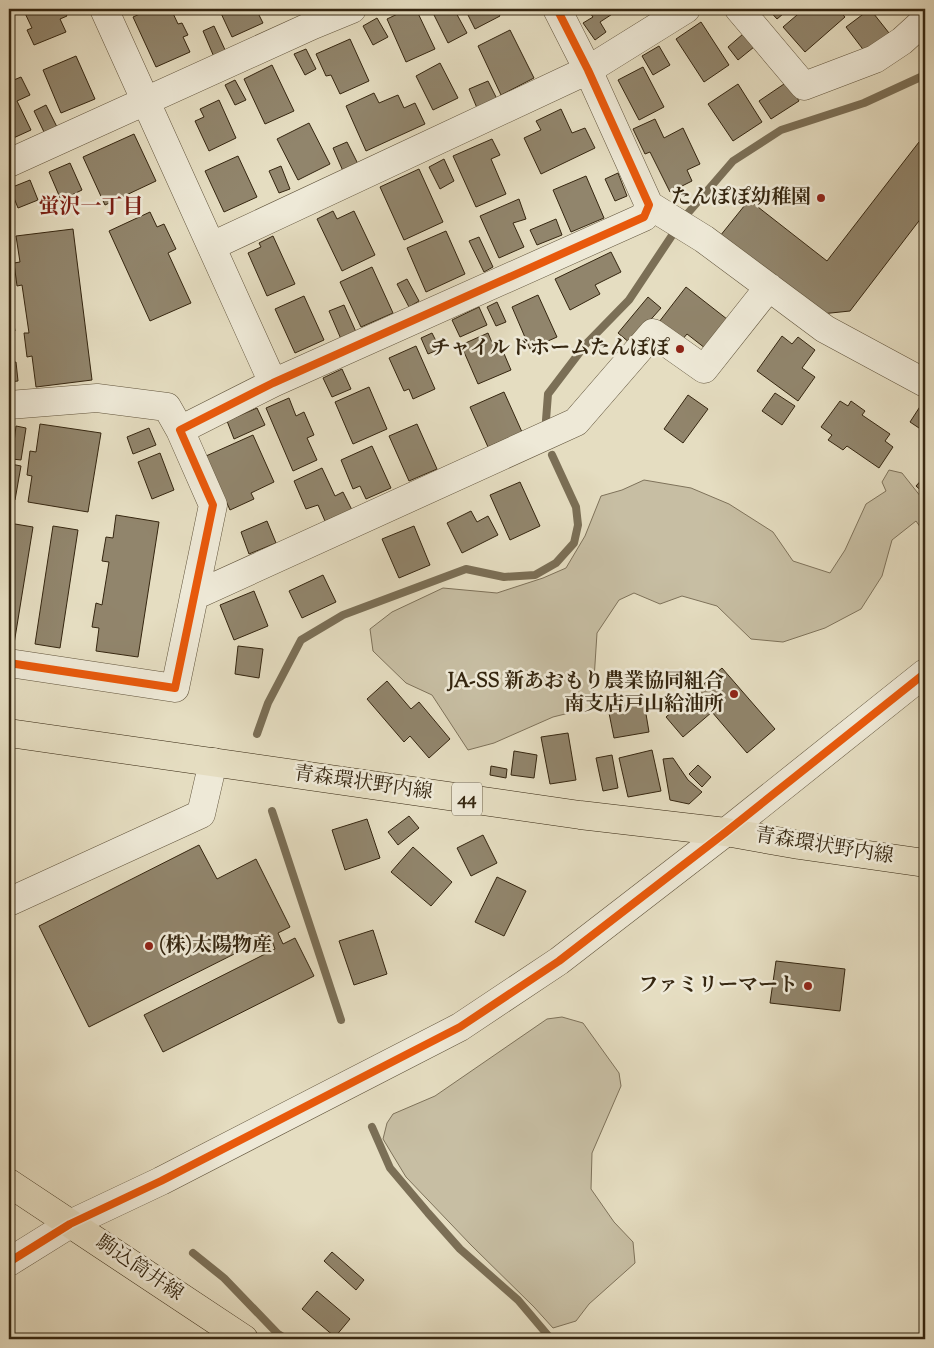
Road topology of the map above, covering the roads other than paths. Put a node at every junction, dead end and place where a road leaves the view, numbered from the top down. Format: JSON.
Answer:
{"nodes":[{"id":1,"x":104,"y":9,"type":"edge"},
{"id":2,"x":352,"y":9,"type":"edge"},
{"id":3,"x":557,"y":9,"type":"edge"},
{"id":4,"x":686,"y":9,"type":"edge"},
{"id":5,"x":739,"y":9,"type":"edge"},
{"id":6,"x":309,"y":17,"type":"edge"},
{"id":7,"x":925,"y":20,"type":"edge"},
{"id":8,"x":588,"y":70,"type":"junction"},
{"id":9,"x":146,"y":101,"type":"junction"},
{"id":10,"x":9,"y":163,"type":"edge"},
{"id":11,"x":649,"y":205,"type":"junction"},
{"id":12,"x":212,"y":246,"type":"junction"},
{"id":13,"x":769,"y":287,"type":"junction"},
{"id":14,"x":273,"y":383,"type":"junction"},
{"id":15,"x":925,"y":383,"type":"edge"},
{"id":16,"x":9,"y":405,"type":"edge"},
{"id":17,"x":180,"y":430,"type":"junction"},
{"id":18,"x":194,"y":596,"type":"junction"},
{"id":19,"x":9,"y":663,"type":"edge"},
{"id":20,"x":925,"y":673,"type":"edge"},
{"id":21,"x":9,"y":733,"type":"edge"},
{"id":22,"x":213,"y":762,"type":"junction"},
{"id":23,"x":726,"y":832,"type":"junction"},
{"id":24,"x":925,"y":863,"type":"edge"},
{"id":25,"x":11,"y":901,"type":"dead end"},
{"id":26,"x":9,"y":1182,"type":"edge"},
{"id":27,"x":70,"y":1224,"type":"junction"},
{"id":28,"x":9,"y":1238,"type":"edge"},
{"id":29,"x":9,"y":1262,"type":"edge"},
{"id":30,"x":244,"y":1339,"type":"edge"}],
"edges":[{"from":1,"to":9,"type":"street"},
{"from":2,"to":6,"type":"street"},
{"from":3,"to":8,"type":"street"},
{"from":4,"to":8,"type":"street"},
{"from":5,"to":7,"type":"street"},
{"from":6,"to":9,"type":"street"},
{"from":8,"to":11,"type":"street"},
{"from":8,"to":12,"type":"street"},
{"from":9,"to":10,"type":"street"},
{"from":9,"to":12,"type":"street"},
{"from":11,"to":13,"type":"street"},
{"from":11,"to":14,"type":"street"},
{"from":12,"to":14,"type":"street"},
{"from":13,"to":15,"type":"street"},
{"from":13,"to":18,"type":"street"},
{"from":14,"to":17,"type":"street"},
{"from":16,"to":17,"type":"street"},
{"from":17,"to":18,"type":"street"},
{"from":18,"to":19,"type":"street"},
{"from":20,"to":23,"type":"street"},
{"from":21,"to":22,"type":"main road","name":"青森環状野内線","number":"44"},
{"from":22,"to":23,"type":"main road","name":"青森環状野内線","number":"44"},
{"from":22,"to":25,"type":"street"},
{"from":23,"to":24,"type":"main road","name":"青森環状野内線","number":"44"},
{"from":23,"to":27,"type":"street"},
{"from":26,"to":27,"type":"main road","name":"駒込筒井線"},
{"from":27,"to":28,"type":"street"},
{"from":27,"to":29,"type":"street"},
{"from":27,"to":30,"type":"main road","name":"駒込筒井線"}]}
